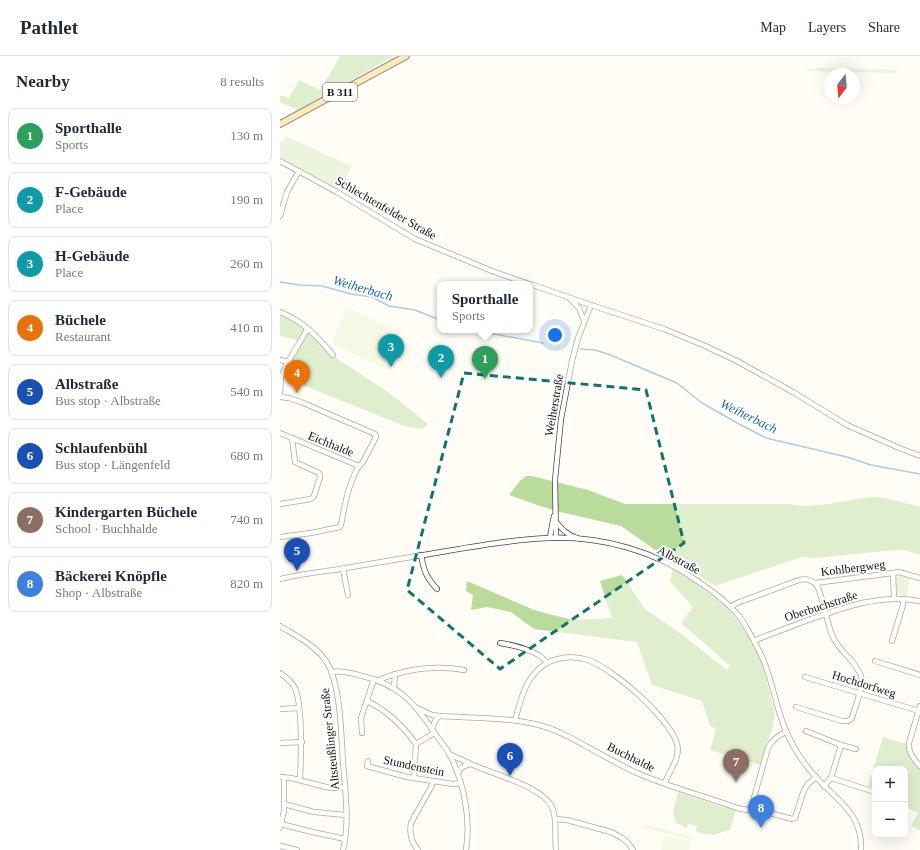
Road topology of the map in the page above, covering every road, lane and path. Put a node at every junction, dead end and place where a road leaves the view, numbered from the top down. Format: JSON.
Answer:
{"nodes":[{"id":1,"x":406,"y":56,"type":"edge"},
{"id":2,"x":280,"y":124,"type":"edge"},
{"id":3,"x":280,"y":161,"type":"edge"},
{"id":4,"x":299,"y":171,"type":"junction"},
{"id":5,"x":280,"y":216,"type":"edge"},
{"id":6,"x":521,"y":281,"type":"edge"},
{"id":7,"x":533,"y":285,"type":"edge"},
{"id":8,"x":567,"y":297,"type":"junction"},
{"id":9,"x":591,"y":306,"type":"junction"},
{"id":10,"x":280,"y":312,"type":"edge"},
{"id":11,"x":584,"y":321,"type":"junction"},
{"id":12,"x":308,"y":328,"type":"junction"},
{"id":13,"x":333,"y":355,"type":"dead end"},
{"id":14,"x":280,"y":360,"type":"edge"},
{"id":15,"x":288,"y":362,"type":"junction"},
{"id":16,"x":280,"y":396,"type":"edge"},
{"id":17,"x":280,"y":433,"type":"edge"},
{"id":18,"x":292,"y":438,"type":"junction"},
{"id":19,"x":920,"y":456,"type":"edge"},
{"id":20,"x":359,"y":466,"type":"junction"},
{"id":21,"x":280,"y":504,"type":"edge"},
{"id":22,"x":556,"y":510,"type":"junction"},
{"id":23,"x":556,"y":522,"type":"junction"},
{"id":24,"x":280,"y":537,"type":"edge"},
{"id":25,"x":550,"y":538,"type":"junction"},
{"id":26,"x":556,"y":538,"type":"junction"},
{"id":27,"x":580,"y":539,"type":"junction"},
{"id":28,"x":421,"y":556,"type":"junction"},
{"id":29,"x":343,"y":568,"type":"junction"},
{"id":30,"x":892,"y":573,"type":"junction"},
{"id":31,"x":920,"y":578,"type":"edge"},
{"id":32,"x":280,"y":579,"type":"edge"},
{"id":33,"x":816,"y":583,"type":"junction"},
{"id":34,"x":437,"y":589,"type":"dead end"},
{"id":35,"x":348,"y":595,"type":"dead end"},
{"id":36,"x":894,"y":599,"type":"junction"},
{"id":37,"x":903,"y":599,"type":"junction"},
{"id":38,"x":920,"y":601,"type":"edge"},
{"id":39,"x":731,"y":607,"type":"junction"},
{"id":40,"x":825,"y":614,"type":"junction"},
{"id":41,"x":280,"y":626,"type":"edge"},
{"id":42,"x":754,"y":640,"type":"junction"},
{"id":43,"x":892,"y":641,"type":"dead end"},
{"id":44,"x":500,"y":643,"type":"dead end"},
{"id":45,"x":875,"y":661,"type":"dead end"},
{"id":46,"x":547,"y":663,"type":"junction"},
{"id":47,"x":464,"y":670,"type":"dead end"},
{"id":48,"x":332,"y":672,"type":"junction"},
{"id":49,"x":280,"y":673,"type":"edge"},
{"id":50,"x":394,"y":674,"type":"junction"},
{"id":51,"x":920,"y":675,"type":"edge"},
{"id":52,"x":805,"y":677,"type":"dead end"},
{"id":53,"x":376,"y":680,"type":"junction"},
{"id":54,"x":394,"y":688,"type":"junction"},
{"id":55,"x":859,"y":693,"type":"junction"},
{"id":56,"x":367,"y":701,"type":"junction"},
{"id":57,"x":796,"y":707,"type":"dead end"},
{"id":58,"x":300,"y":708,"type":"junction"},
{"id":59,"x":417,"y":708,"type":"junction"},
{"id":60,"x":919,"y":708,"type":"edge"},
{"id":61,"x":280,"y":709,"type":"edge"},
{"id":62,"x":439,"y":716,"type":"junction"},
{"id":63,"x":515,"y":720,"type":"junction"},
{"id":64,"x":433,"y":731,"type":"junction"},
{"id":65,"x":806,"y":731,"type":"dead end"},
{"id":66,"x":786,"y":732,"type":"junction"},
{"id":67,"x":362,"y":733,"type":"dead end"},
{"id":68,"x":302,"y":742,"type":"junction"},
{"id":69,"x":280,"y":743,"type":"edge"},
{"id":70,"x":416,"y":744,"type":"junction"},
{"id":71,"x":841,"y":745,"type":"junction"},
{"id":72,"x":856,"y":749,"type":"dead end"},
{"id":73,"x":449,"y":754,"type":"junction"},
{"id":74,"x":368,"y":761,"type":"dead end"},
{"id":75,"x":471,"y":764,"type":"junction"},
{"id":76,"x":920,"y":766,"type":"edge"},
{"id":77,"x":458,"y":773,"type":"junction"},
{"id":78,"x":282,"y":777,"type":"edge"},
{"id":79,"x":816,"y":777,"type":"junction"},
{"id":80,"x":414,"y":778,"type":"junction"},
{"id":81,"x":831,"y":778,"type":"junction"},
{"id":82,"x":300,"y":780,"type":"junction"},
{"id":83,"x":433,"y":782,"type":"junction"},
{"id":84,"x":461,"y":783,"type":"junction"},
{"id":85,"x":665,"y":783,"type":"junction"},
{"id":86,"x":824,"y":786,"type":"junction"},
{"id":87,"x":345,"y":787,"type":"junction"},
{"id":88,"x":872,"y":791,"type":"edge"},
{"id":89,"x":284,"y":804,"type":"junction"},
{"id":90,"x":751,"y":808,"type":"junction"},
{"id":91,"x":346,"y":815,"type":"junction"},
{"id":92,"x":555,"y":818,"type":"junction"},
{"id":93,"x":280,"y":826,"type":"edge"},
{"id":94,"x":346,"y":839,"type":"junction"},
{"id":95,"x":280,"y":846,"type":"edge"},
{"id":96,"x":297,"y":850,"type":"edge"},
{"id":97,"x":343,"y":850,"type":"edge"},
{"id":98,"x":418,"y":850,"type":"edge"},
{"id":99,"x":466,"y":850,"type":"edge"},
{"id":100,"x":556,"y":850,"type":"edge"},
{"id":101,"x":633,"y":850,"type":"edge"},
{"id":102,"x":861,"y":850,"type":"edge"}],
"edges":[{"from":1,"to":2,"type":"main road","number":"B 311"},
{"from":3,"to":4,"type":"street","name":"Schlechtenfelder Straße"},
{"from":4,"to":5,"type":"street"},
{"from":4,"to":6,"type":"street","name":"Schlechtenfelder Straße"},
{"from":7,"to":8,"type":"street","name":"Schlechtenfelder Straße"},
{"from":8,"to":9,"type":"street","name":"Schlechtenfelder Straße"},
{"from":8,"to":11,"type":"street"},
{"from":9,"to":11,"type":"street","name":"Weiherstraße"},
{"from":9,"to":19,"type":"street","name":"Schlechtenfelder Straße"},
{"from":10,"to":12,"type":"street"},
{"from":11,"to":22,"type":"street","name":"Weiherstraße"},
{"from":12,"to":13,"type":"street"},
{"from":12,"to":15,"type":"street"},
{"from":14,"to":15,"type":"street"},
{"from":15,"to":16,"type":"street"},
{"from":16,"to":20,"type":"street"},
{"from":17,"to":18,"type":"street","name":"Eichhalde"},
{"from":18,"to":20,"type":"street","name":"Eichhalde"},
{"from":18,"to":21,"type":"street"},
{"from":20,"to":24,"type":"street","name":"Eichhalde"},
{"from":22,"to":23,"type":"street","name":"Weiherstraße"},
{"from":22,"to":25,"type":"street","name":"Weiherstraße"},
{"from":23,"to":26,"type":"street","name":"Weiherstraße"},
{"from":23,"to":27,"type":"street"},
{"from":25,"to":26,"type":"street","name":"Albstraße"},
{"from":25,"to":28,"type":"street","name":"Albstraße"},
{"from":26,"to":27,"type":"street","name":"Albstraße"},
{"from":27,"to":39,"type":"street","name":"Albstraße"},
{"from":28,"to":29,"type":"street","name":"Albstraße"},
{"from":28,"to":34,"type":"street"},
{"from":29,"to":32,"type":"street","name":"Albstraße"},
{"from":29,"to":35,"type":"street"},
{"from":30,"to":31,"type":"street","name":"Kohlbergweg"},
{"from":30,"to":33,"type":"street","name":"Kohlbergweg"},
{"from":30,"to":36,"type":"street","name":"Kohlbergweg"},
{"from":33,"to":39,"type":"street","name":"Kohlbergweg"},
{"from":33,"to":40,"type":"street","name":"Kohlbergweg"},
{"from":36,"to":37,"type":"street","name":"Oberbuchstraße"},
{"from":36,"to":40,"type":"street","name":"Oberbuchstraße"},
{"from":37,"to":38,"type":"street","name":"Oberbuchstraße"},
{"from":37,"to":43,"type":"street"},
{"from":39,"to":42,"type":"street","name":"Albstraße"},
{"from":40,"to":42,"type":"street","name":"Oberbuchstraße"},
{"from":40,"to":55,"type":"street","name":"Kohlbergweg"},
{"from":41,"to":48,"type":"street","name":"Altsteußlinger Straße"},
{"from":42,"to":66,"type":"street","name":"Albstraße"},
{"from":44,"to":46,"type":"street"},
{"from":45,"to":51,"type":"street"},
{"from":46,"to":63,"type":"street"},
{"from":46,"to":85,"type":"street"},
{"from":47,"to":50,"type":"street"},
{"from":48,"to":53,"type":"street"},
{"from":48,"to":87,"type":"street","name":"Altsteußlinger Straße"},
{"from":49,"to":58,"type":"street"},
{"from":50,"to":53,"type":"street"},
{"from":50,"to":54,"type":"street"},
{"from":52,"to":55,"type":"street","name":"Hochdorfweg"},
{"from":53,"to":54,"type":"street"},
{"from":53,"to":56,"type":"street"},
{"from":54,"to":59,"type":"street"},
{"from":55,"to":57,"type":"street","name":"Kohlbergweg"},
{"from":55,"to":60,"type":"street","name":"Hochdorfweg"},
{"from":56,"to":67,"type":"street"},
{"from":56,"to":70,"type":"street"},
{"from":58,"to":61,"type":"street"},
{"from":58,"to":68,"type":"street"},
{"from":59,"to":62,"type":"street","name":"Buchhalde"},
{"from":59,"to":64,"type":"street"},
{"from":60,"to":76,"type":"street"},
{"from":62,"to":63,"type":"street","name":"Buchhalde"},
{"from":62,"to":64,"type":"street"},
{"from":63,"to":85,"type":"street","name":"Buchhalde"},
{"from":64,"to":70,"type":"street"},
{"from":64,"to":73,"type":"street"},
{"from":65,"to":71,"type":"street"},
{"from":66,"to":79,"type":"street","name":"Albstraße"},
{"from":66,"to":90,"type":"street"},
{"from":68,"to":69,"type":"street"},
{"from":68,"to":82,"type":"street"},
{"from":70,"to":80,"type":"street"},
{"from":71,"to":72,"type":"street"},
{"from":71,"to":81,"type":"street"},
{"from":73,"to":75,"type":"street"},
{"from":73,"to":77,"type":"street"},
{"from":74,"to":80,"type":"street","name":"Stundenstein"},
{"from":75,"to":77,"type":"street"},
{"from":75,"to":92,"type":"street"},
{"from":77,"to":84,"type":"street"},
{"from":78,"to":82,"type":"street"},
{"from":78,"to":89,"type":"street"},
{"from":79,"to":86,"type":"street","name":"Albstraße"},
{"from":79,"to":90,"type":"street"},
{"from":80,"to":83,"type":"street","name":"Stundenstein"},
{"from":81,"to":86,"type":"street"},
{"from":81,"to":88,"type":"street"},
{"from":82,"to":87,"type":"street"},
{"from":83,"to":84,"type":"street","name":"Stundenstein"},
{"from":83,"to":98,"type":"street"},
{"from":84,"to":99,"type":"street"},
{"from":85,"to":90,"type":"street","name":"Buchhalde"},
{"from":86,"to":102,"type":"street","name":"Albstraße"},
{"from":87,"to":91,"type":"street","name":"Altsteußlinger Straße"},
{"from":89,"to":91,"type":"street"},
{"from":89,"to":93,"type":"street"},
{"from":91,"to":94,"type":"street","name":"Altsteußlinger Straße"},
{"from":92,"to":100,"type":"street"},
{"from":92,"to":101,"type":"street"},
{"from":93,"to":94,"type":"street"},
{"from":94,"to":97,"type":"street","name":"Altsteußlinger Straße"},
{"from":95,"to":96,"type":"street"}]}
